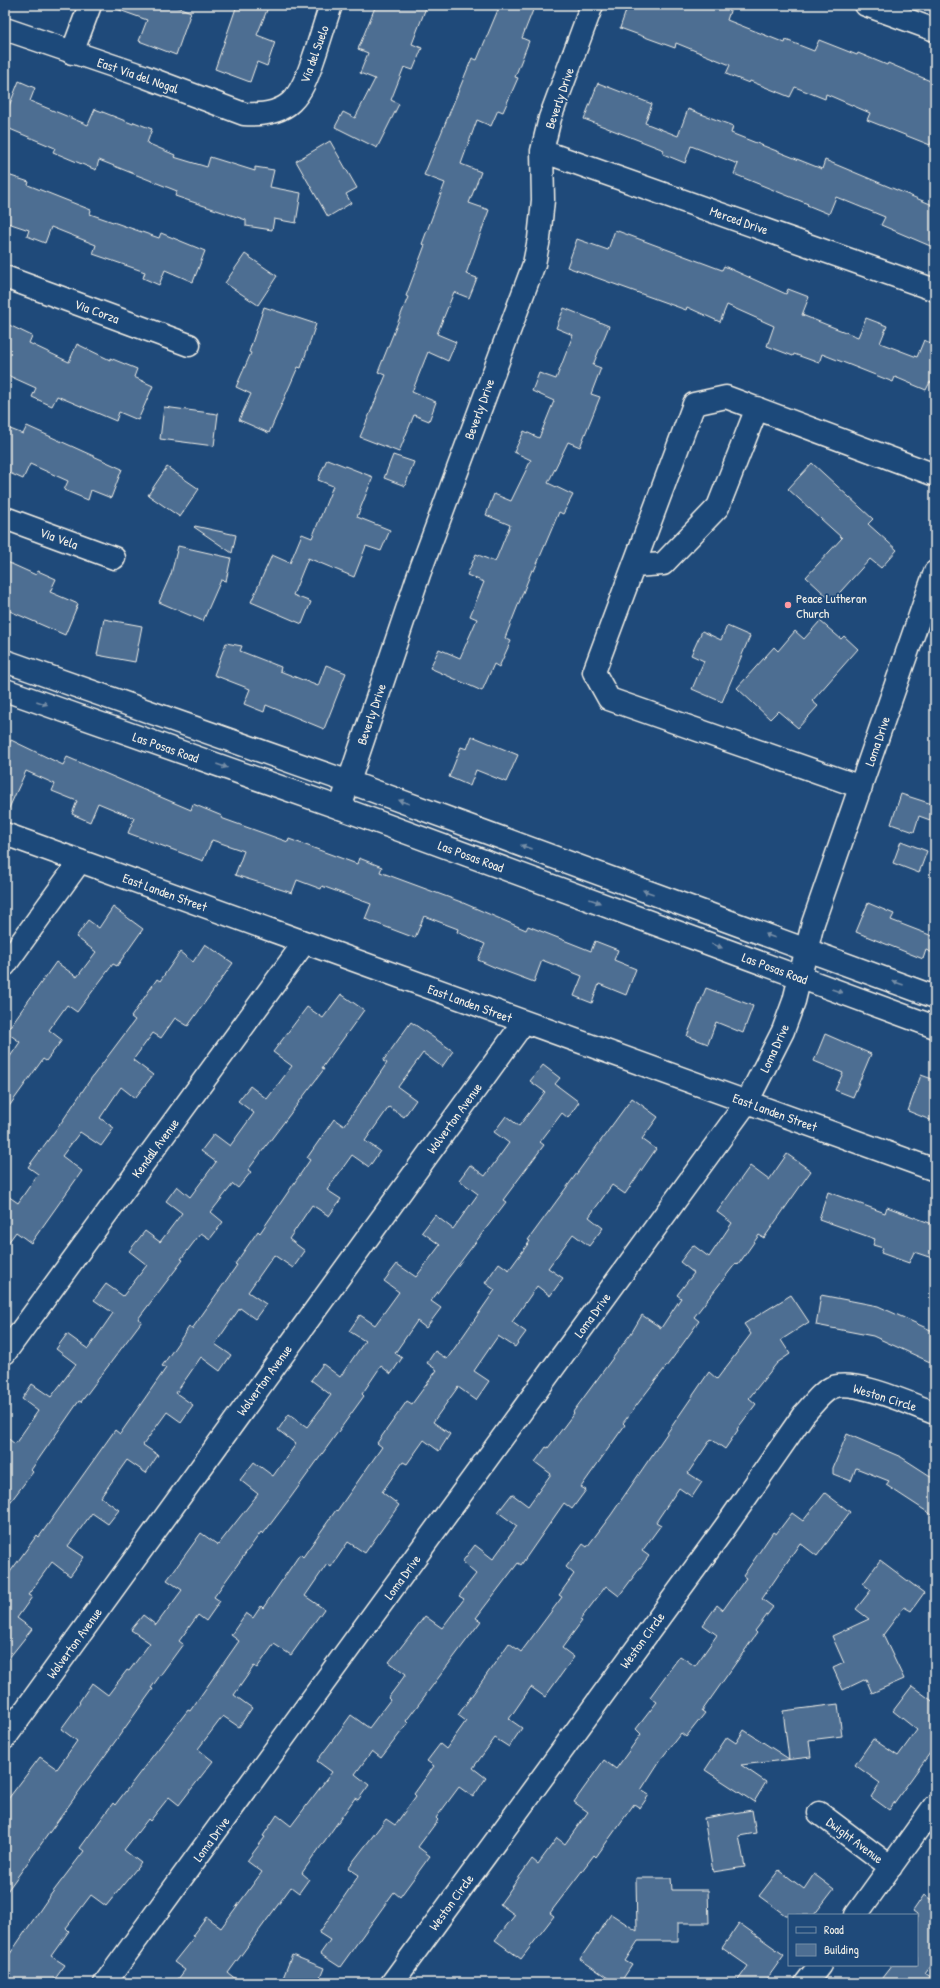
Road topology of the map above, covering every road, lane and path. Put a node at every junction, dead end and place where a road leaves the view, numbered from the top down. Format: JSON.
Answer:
{"nodes":[{"id":1,"x":90,"y":5,"type":"edge"},
{"id":2,"x":331,"y":5,"type":"edge"},
{"id":3,"x":592,"y":5,"type":"edge"},
{"id":4,"x":866,"y":5,"type":"edge"},
{"id":5,"x":5,"y":29,"type":"edge"},
{"id":6,"x":935,"y":30,"type":"edge"},
{"id":7,"x":72,"y":53,"type":"junction"},
{"id":8,"x":272,"y":113,"type":"joint"},
{"id":9,"x":542,"y":151,"type":"junction"},
{"id":10,"x":5,"y":277,"type":"edge"},
{"id":11,"x":935,"y":290,"type":"edge"},
{"id":12,"x":190,"y":345,"type":"dead end"},
{"id":13,"x":757,"y":408,"type":"junction"},
{"id":14,"x":935,"y":475,"type":"edge"},
{"id":15,"x":5,"y":518,"type":"edge"},
{"id":16,"x":114,"y":558,"type":"dead end"},
{"id":17,"x":634,"y":566,"type":"junction"},
{"id":18,"x":935,"y":572,"type":"edge"},
{"id":19,"x":5,"y":661,"type":"edge"},
{"id":20,"x":5,"y":690,"type":"edge"},
{"id":21,"x":348,"y":782,"type":"junction"},
{"id":22,"x":861,"y":787,"type":"junction"},
{"id":23,"x":340,"y":808,"type":"junction"},
{"id":24,"x":5,"y":834,"type":"edge"},
{"id":25,"x":80,"y":861,"type":"junction"},
{"id":26,"x":304,"y":943,"type":"junction"},
{"id":27,"x":807,"y":950,"type":"junction"},
{"id":28,"x":5,"y":965,"type":"edge"},
{"id":29,"x":800,"y":977,"type":"junction"},
{"id":30,"x":935,"y":997,"type":"edge"},
{"id":31,"x":524,"y":1022,"type":"junction"},
{"id":32,"x":935,"y":1027,"type":"edge"},
{"id":33,"x":747,"y":1102,"type":"junction"},
{"id":34,"x":935,"y":1170,"type":"edge"},
{"id":35,"x":5,"y":1353,"type":"edge"},
{"id":36,"x":935,"y":1413,"type":"edge"},
{"id":37,"x":5,"y":1738,"type":"edge"},
{"id":38,"x":935,"y":1805,"type":"edge"},
{"id":39,"x":819,"y":1813,"type":"dead end"},
{"id":40,"x":891,"y":1867,"type":"junction"},
{"id":41,"x":857,"y":1914,"type":"edge"},
{"id":42,"x":819,"y":1966,"type":"edge"},
{"id":43,"x":105,"y":1983,"type":"edge"},
{"id":44,"x":392,"y":1983,"type":"edge"},
{"id":45,"x":806,"y":1983,"type":"edge"}],
"edges":[{"from":1,"to":7,"type":"street"},
{"from":2,"to":8,"type":"street","name":"Via del Suelo"},
{"from":3,"to":9,"type":"street","name":"Beverly Drive"},
{"from":4,"to":6,"type":"street"},
{"from":5,"to":7,"type":"street","name":"East Via del Nogal"},
{"from":7,"to":8,"type":"street","name":"East Via del Nogal"},
{"from":9,"to":11,"type":"street","name":"Merced Drive"},
{"from":9,"to":21,"type":"street","name":"Beverly Drive"},
{"from":10,"to":12,"type":"street","name":"Via Corza"},
{"from":13,"to":14,"type":"street"},
{"from":13,"to":17,"type":"street"},
{"from":13,"to":17,"type":"street"},
{"from":15,"to":16,"type":"street","name":"Via Vela"},
{"from":17,"to":22,"type":"street"},
{"from":18,"to":22,"type":"street","name":"Loma Drive"},
{"from":19,"to":21,"type":"street","name":"Las Posas Road"},
{"from":20,"to":23,"type":"street","name":"Las Posas Road","one_way":true},
{"from":21,"to":23,"type":"street","name":"Beverly Drive"},
{"from":27,"to":21,"type":"street","name":"Las Posas Road","one_way":true},
{"from":22,"to":27,"type":"street","name":"Loma Drive"},
{"from":23,"to":29,"type":"street","name":"Las Posas Road","one_way":true},
{"from":24,"to":25,"type":"street","name":"East Landen Street"},
{"from":25,"to":26,"type":"street","name":"East Landen Street"},
{"from":25,"to":28,"type":"street"},
{"from":26,"to":31,"type":"street","name":"East Landen Street"},
{"from":26,"to":35,"type":"street","name":"Kendall Avenue"},
{"from":27,"to":29,"type":"street","name":"Loma Drive"},
{"from":30,"to":27,"type":"street","name":"Las Posas Road","one_way":true},
{"from":29,"to":32,"type":"street","name":"Las Posas Road","one_way":true},
{"from":29,"to":33,"type":"street","name":"Loma Drive"},
{"from":31,"to":33,"type":"street","name":"East Landen Street"},
{"from":31,"to":37,"type":"street","name":"Wolverton Avenue"},
{"from":33,"to":34,"type":"street","name":"East Landen Street"},
{"from":33,"to":43,"type":"street","name":"Loma Drive"},
{"from":36,"to":44,"type":"street","name":"Weston Circle"},
{"from":38,"to":40,"type":"street","name":"Dwight Avenue"},
{"from":39,"to":40,"type":"street","name":"Dwight Avenue"},
{"from":40,"to":41,"type":"street","name":"Dwight Avenue"},
{"from":42,"to":45,"type":"street"}]}
